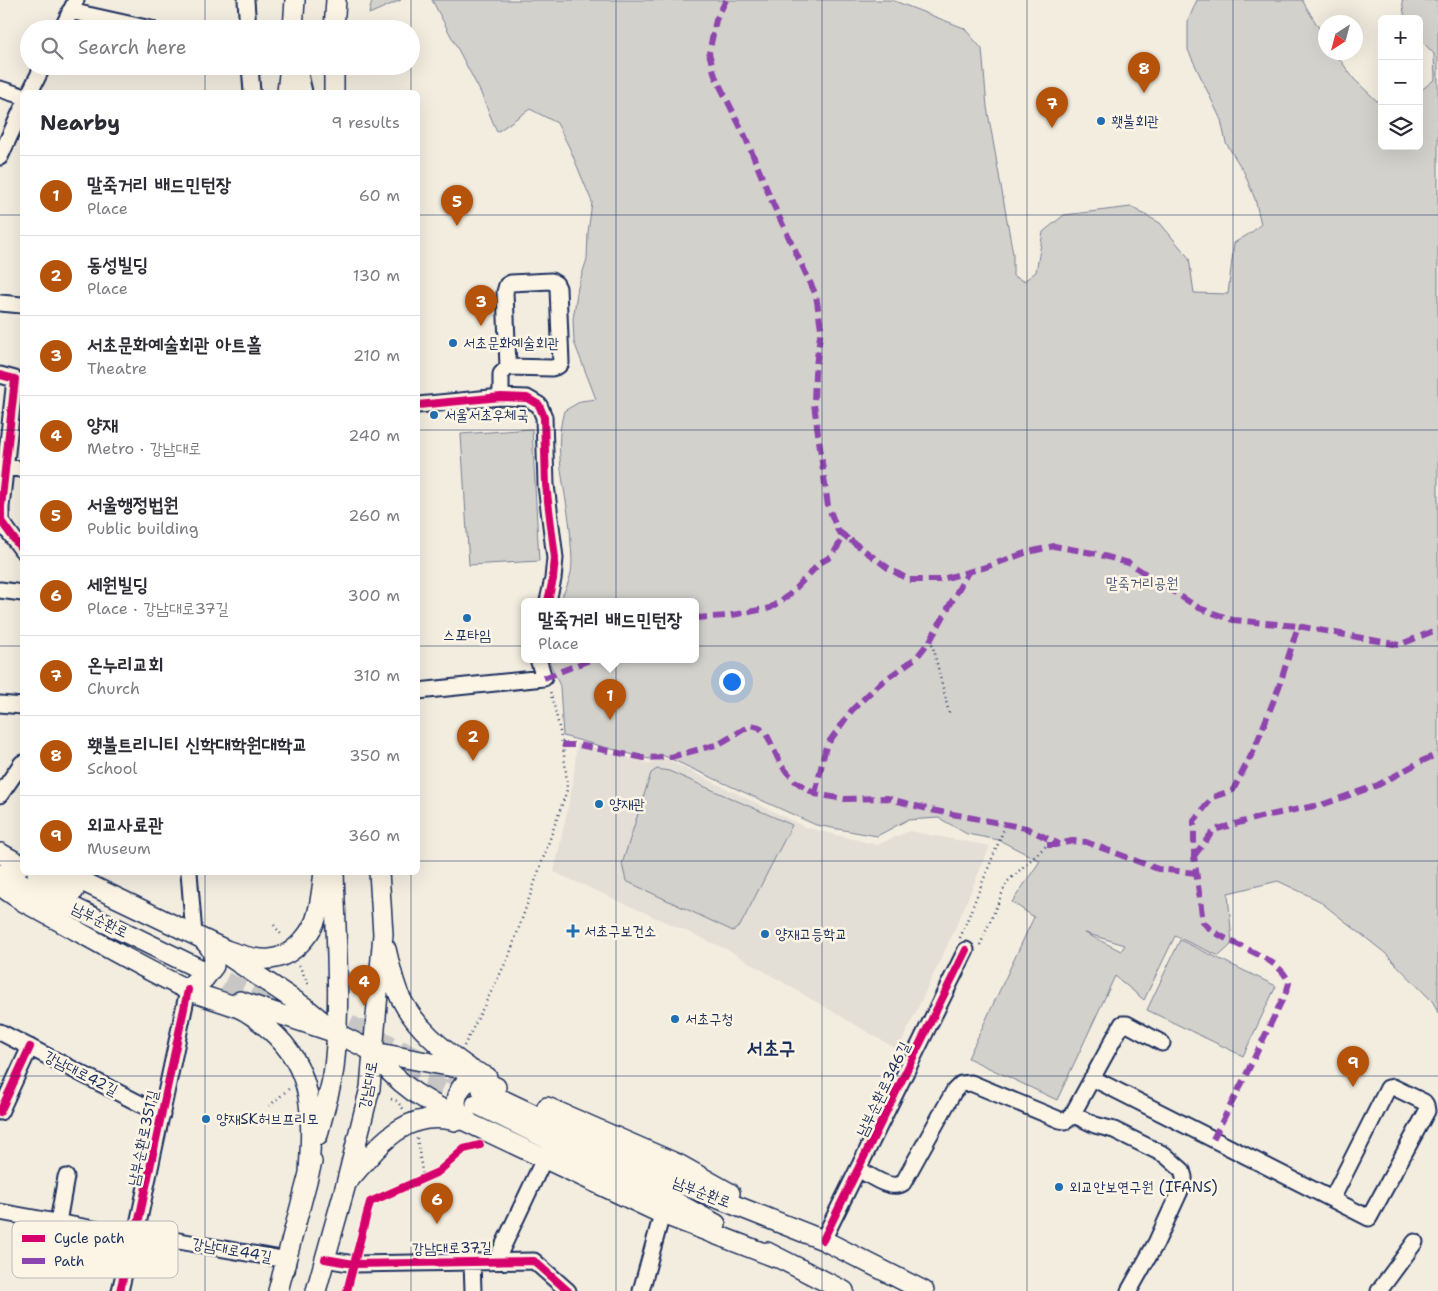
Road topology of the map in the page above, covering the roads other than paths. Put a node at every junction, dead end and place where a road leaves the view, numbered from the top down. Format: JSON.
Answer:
{"nodes":[{"id":1,"x":246,"y":0,"type":"edge"},
{"id":2,"x":295,"y":0,"type":"edge"},
{"id":3,"x":336,"y":0,"type":"edge"},
{"id":4,"x":73,"y":6,"type":"edge"},
{"id":5,"x":66,"y":20,"type":"edge"},
{"id":6,"x":120,"y":20,"type":"edge"},
{"id":7,"x":247,"y":20,"type":"edge"},
{"id":8,"x":294,"y":20,"type":"edge"},
{"id":9,"x":335,"y":20,"type":"edge"},
{"id":10,"x":38,"y":75,"type":"edge"},
{"id":11,"x":251,"y":75,"type":"edge"},
{"id":12,"x":289,"y":75,"type":"edge"},
{"id":13,"x":300,"y":75,"type":"edge"},
{"id":14,"x":334,"y":75,"type":"edge"},
{"id":15,"x":0,"y":89,"type":"edge"},
{"id":16,"x":31,"y":90,"type":"edge"},
{"id":17,"x":252,"y":90,"type":"edge"},
{"id":18,"x":288,"y":90,"type":"edge"},
{"id":19,"x":304,"y":90,"type":"edge"},
{"id":20,"x":334,"y":90,"type":"edge"},
{"id":21,"x":20,"y":95,"type":"edge"},
{"id":22,"x":20,"y":112,"type":"edge"},
{"id":23,"x":0,"y":157,"type":"edge"},
{"id":24,"x":0,"y":303,"type":"edge"},
{"id":25,"x":20,"y":305,"type":"edge"},
{"id":26,"x":508,"y":367,"type":"junction"},
{"id":27,"x":0,"y":375,"type":"edge"},
{"id":28,"x":501,"y":397,"type":"junction"},
{"id":29,"x":420,"y":405,"type":"edge"},
{"id":30,"x":3,"y":467,"type":"edge"},
{"id":31,"x":20,"y":470,"type":"edge"},
{"id":32,"x":20,"y":547,"type":"edge"},
{"id":33,"x":0,"y":590,"type":"edge"},
{"id":34,"x":20,"y":593,"type":"edge"},
{"id":35,"x":549,"y":598,"type":"edge"},
{"id":36,"x":539,"y":663,"type":"edge"},
{"id":37,"x":420,"y":691,"type":"edge"},
{"id":38,"x":0,"y":704,"type":"edge"},
{"id":39,"x":20,"y":706,"type":"edge"},
{"id":40,"x":20,"y":766,"type":"edge"},
{"id":41,"x":0,"y":794,"type":"edge"},
{"id":42,"x":0,"y":848,"type":"edge"},
{"id":43,"x":0,"y":853,"type":"edge"},
{"id":44,"x":20,"y":855,"type":"edge"},
{"id":45,"x":20,"y":864,"type":"edge"},
{"id":46,"x":0,"y":874,"type":"edge"},
{"id":47,"x":43,"y":875,"type":"edge"},
{"id":48,"x":67,"y":875,"type":"edge"},
{"id":49,"x":189,"y":875,"type":"edge"},
{"id":50,"x":324,"y":875,"type":"edge"},
{"id":51,"x":334,"y":875,"type":"edge"},
{"id":52,"x":380,"y":875,"type":"edge"},
{"id":53,"x":0,"y":886,"type":"edge"},
{"id":54,"x":383,"y":934,"type":"junction"},
{"id":55,"x":200,"y":949,"type":"junction"},
{"id":56,"x":966,"y":950,"type":"road end"},
{"id":57,"x":188,"y":990,"type":"junction"},
{"id":58,"x":0,"y":1032,"type":"edge"},
{"id":59,"x":336,"y":1033,"type":"junction"},
{"id":60,"x":1162,"y":1043,"type":"dead end"},
{"id":61,"x":30,"y":1047,"type":"junction"},
{"id":62,"x":374,"y":1052,"type":"junction"},
{"id":63,"x":474,"y":1071,"type":"junction"},
{"id":64,"x":1092,"y":1078,"type":"junction"},
{"id":65,"x":544,"y":1106,"type":"junction"},
{"id":66,"x":0,"y":1112,"type":"edge"},
{"id":67,"x":1072,"y":1114,"type":"junction"},
{"id":68,"x":162,"y":1115,"type":"junction"},
{"id":69,"x":472,"y":1126,"type":"junction"},
{"id":70,"x":544,"y":1159,"type":"junction"},
{"id":71,"x":859,"y":1169,"type":"junction"},
{"id":72,"x":310,"y":1173,"type":"junction"},
{"id":73,"x":66,"y":1177,"type":"dead end"},
{"id":74,"x":346,"y":1184,"type":"junction"},
{"id":75,"x":1332,"y":1199,"type":"junction"},
{"id":76,"x":0,"y":1212,"type":"edge"},
{"id":77,"x":662,"y":1214,"type":"junction"},
{"id":78,"x":52,"y":1221,"type":"edge"},
{"id":79,"x":58,"y":1221,"type":"edge"},
{"id":80,"x":139,"y":1221,"type":"edge"},
{"id":81,"x":791,"y":1226,"type":"junction"},
{"id":82,"x":824,"y":1240,"type":"junction"},
{"id":83,"x":178,"y":1241,"type":"edge"},
{"id":84,"x":1415,"y":1242,"type":"dead end"},
{"id":85,"x":777,"y":1258,"type":"junction"},
{"id":86,"x":287,"y":1260,"type":"junction"},
{"id":87,"x":325,"y":1260,"type":"junction"},
{"id":88,"x":472,"y":1261,"type":"junction"},
{"id":89,"x":496,"y":1262,"type":"junction"},
{"id":90,"x":123,"y":1278,"type":"edge"},
{"id":91,"x":120,"y":1291,"type":"edge"},
{"id":92,"x":278,"y":1291,"type":"edge"},
{"id":93,"x":285,"y":1291,"type":"edge"},
{"id":94,"x":316,"y":1291,"type":"edge"},
{"id":95,"x":472,"y":1291,"type":"edge"},
{"id":96,"x":568,"y":1291,"type":"edge"},
{"id":97,"x":640,"y":1291,"type":"edge"},
{"id":98,"x":844,"y":1291,"type":"edge"},
{"id":99,"x":924,"y":1291,"type":"edge"},
{"id":100,"x":1129,"y":1291,"type":"edge"},
{"id":101,"x":1379,"y":1291,"type":"edge"}],
"edges":[{"from":1,"to":7,"type":"street"},
{"from":2,"to":8,"type":"main road"},
{"from":3,"to":9,"type":"main road"},
{"from":4,"to":5,"type":"street"},
{"from":4,"to":6,"type":"street"},
{"from":10,"to":16,"type":"street"},
{"from":11,"to":17,"type":"street"},
{"from":12,"to":18,"type":"main road"},
{"from":13,"to":19,"type":"street"},
{"from":14,"to":20,"type":"main road"},
{"from":15,"to":21,"type":"street"},
{"from":22,"to":23,"type":"street"},
{"from":24,"to":25,"type":"street"},
{"from":26,"to":26,"type":"street"},
{"from":26,"to":28,"type":"street"},
{"from":27,"to":30,"type":"street"},
{"from":28,"to":29,"type":"street"},
{"from":28,"to":35,"type":"street"},
{"from":30,"to":31,"type":"street"},
{"from":30,"to":32,"type":"street"},
{"from":33,"to":34,"type":"street"},
{"from":36,"to":37,"type":"street"},
{"from":38,"to":39,"type":"street"},
{"from":40,"to":41,"type":"street"},
{"from":42,"to":44,"type":"main road"},
{"from":43,"to":45,"type":"main road"},
{"from":46,"to":55,"type":"main road","name":"남부순환로"},
{"from":47,"to":55,"type":"main road","name":"남부순환로"},
{"from":48,"to":55,"type":"main road"},
{"from":49,"to":55,"type":"street"},
{"from":50,"to":55,"type":"main road"},
{"from":51,"to":59,"type":"main road"},
{"from":52,"to":54,"type":"main road","name":"강남대로"},
{"from":53,"to":57,"type":"main road"},
{"from":54,"to":62,"type":"main road","name":"강남대로"},
{"from":54,"to":63,"type":"main road"},
{"from":55,"to":57,"type":"main road"},
{"from":55,"to":59,"type":"main road"},
{"from":56,"to":71,"type":"street","name":"남부순환로346길"},
{"from":57,"to":59,"type":"main road"},
{"from":57,"to":68,"type":"street","name":"남부순환로351길"},
{"from":57,"to":72,"type":"main road"},
{"from":58,"to":61,"type":"street","name":"강남대로42길"},
{"from":59,"to":62,"type":"main road"},
{"from":59,"to":72,"type":"main road"},
{"from":60,"to":64,"type":"street"},
{"from":61,"to":66,"type":"street"},
{"from":61,"to":68,"type":"street","name":"강남대로42길"},
{"from":62,"to":63,"type":"main road"},
{"from":62,"to":69,"type":"main road"},
{"from":62,"to":74,"type":"main road","name":"강남대로"},
{"from":63,"to":65,"type":"main road"},
{"from":64,"to":67,"type":"street"},
{"from":64,"to":75,"type":"street"},
{"from":65,"to":69,"type":"main road"},
{"from":65,"to":81,"type":"main road"},
{"from":67,"to":71,"type":"street"},
{"from":67,"to":100,"type":"street"},
{"from":68,"to":80,"type":"street","name":"남부순환로351길"},
{"from":69,"to":70,"type":"main road"},
{"from":69,"to":74,"type":"main road"},
{"from":70,"to":77,"type":"main road"},
{"from":70,"to":89,"type":"street"},
{"from":71,"to":82,"type":"street","name":"남부순환로346길"},
{"from":72,"to":86,"type":"main road"},
{"from":73,"to":79,"type":"street"},
{"from":74,"to":87,"type":"main road","name":"강남대로"},
{"from":75,"to":75,"type":"street"},
{"from":76,"to":78,"type":"street","name":"강남대로44길"},
{"from":77,"to":85,"type":"main road"},
{"from":77,"to":97,"type":"street"},
{"from":81,"to":82,"type":"main road","name":"남부순환로"},
{"from":81,"to":85,"type":"main road","name":"남부순환로"},
{"from":82,"to":99,"type":"main road","name":"남부순환로"},
{"from":83,"to":86,"type":"street","name":"강남대로44길"},
{"from":84,"to":101,"type":"street"},
{"from":85,"to":98,"type":"main road","name":"남부순환로"},
{"from":86,"to":92,"type":"main road"},
{"from":86,"to":93,"type":"street"},
{"from":87,"to":88,"type":"street","name":"강남대로37길"},
{"from":87,"to":94,"type":"main road","name":"강남대로"},
{"from":88,"to":89,"type":"street","name":"강남대로37길"},
{"from":88,"to":95,"type":"street","name":"강남대로37길"},
{"from":89,"to":96,"type":"street","name":"강남대로37길"},
{"from":90,"to":91,"type":"street","name":"남부순환로351길"}]}
